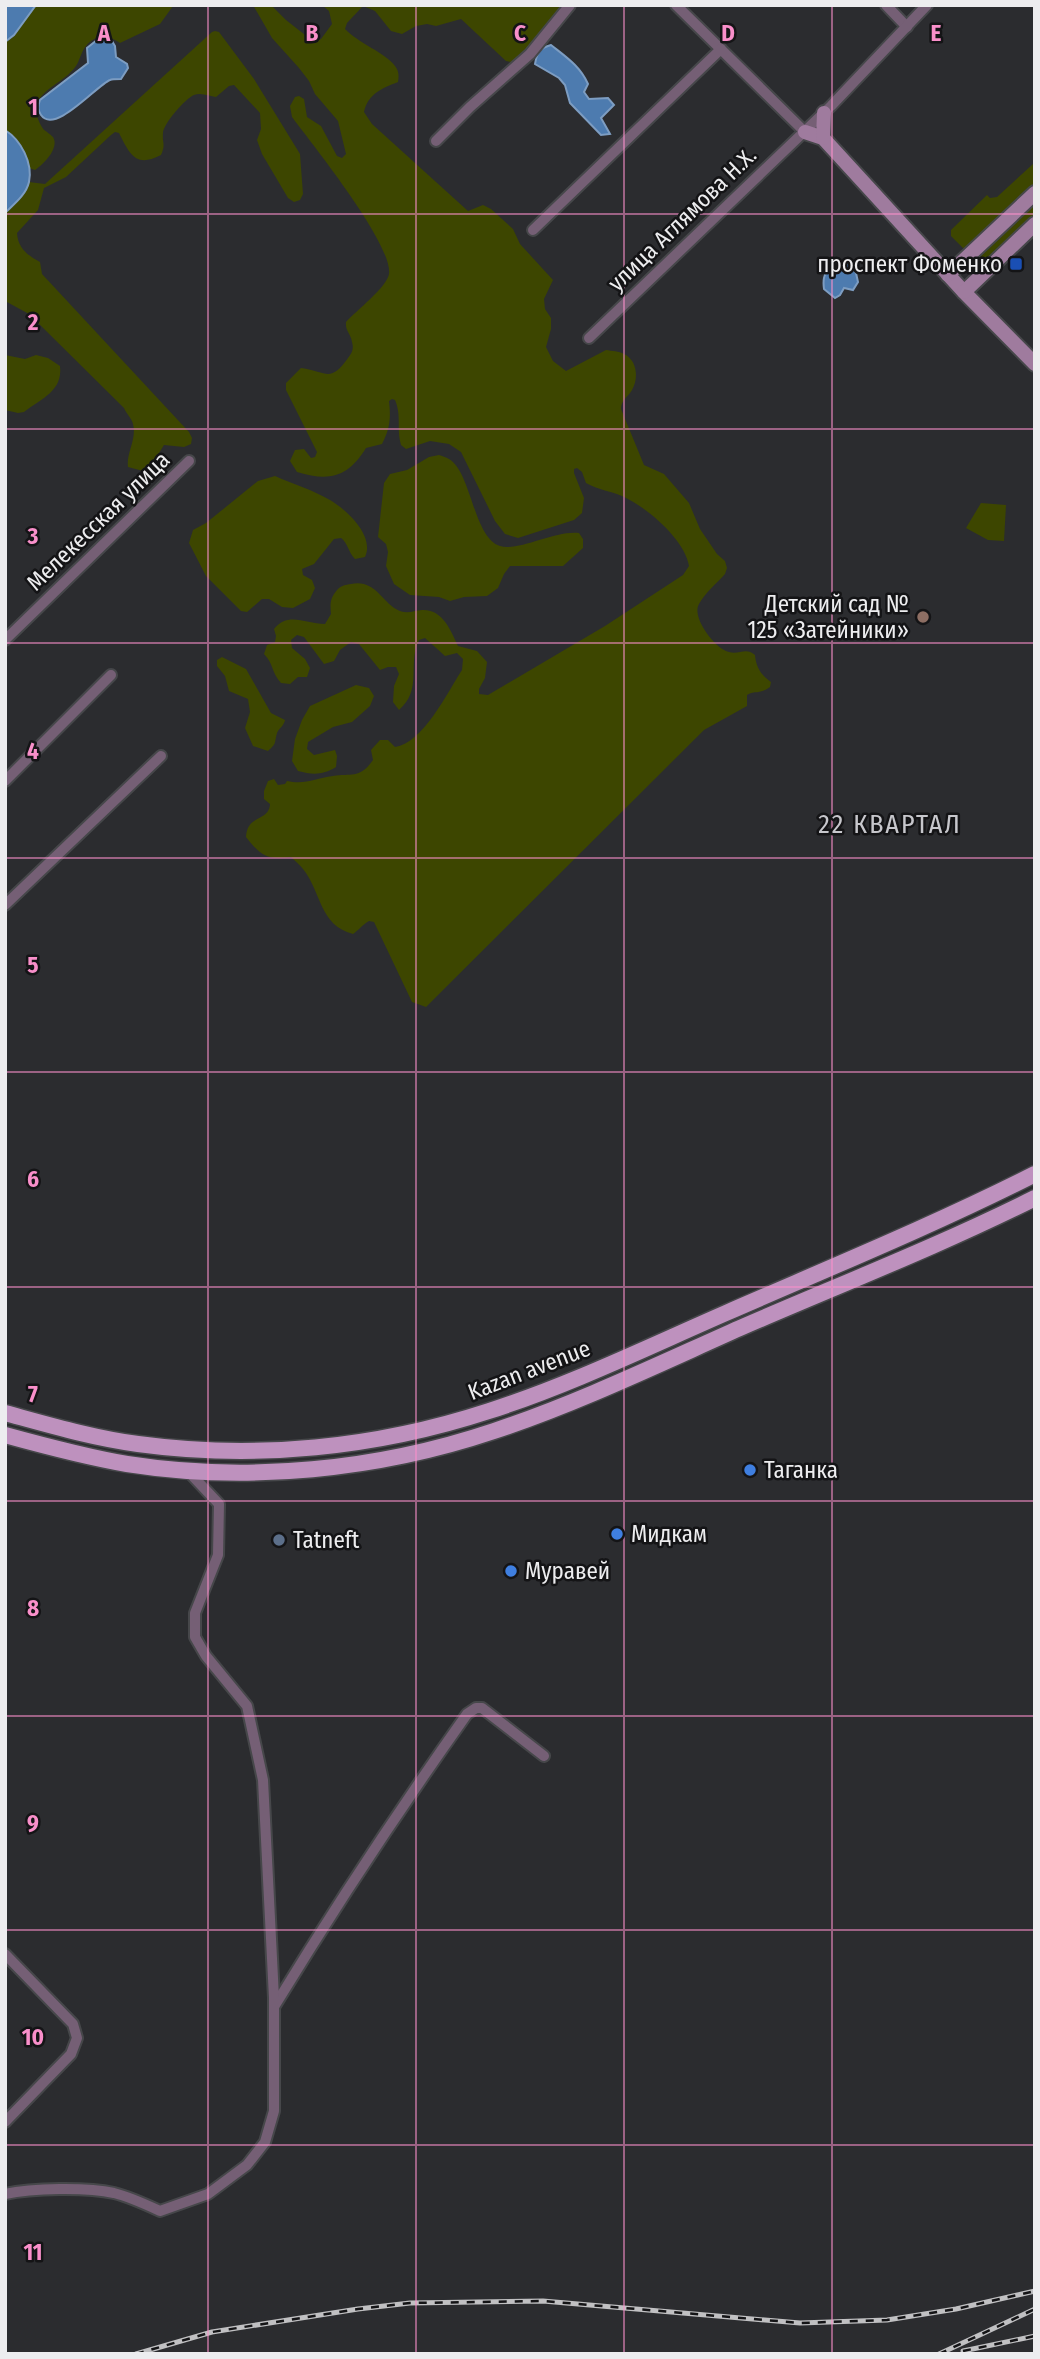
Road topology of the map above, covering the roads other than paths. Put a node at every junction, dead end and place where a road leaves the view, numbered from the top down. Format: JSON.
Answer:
{"nodes":[{"id":1,"x":570,"y":5,"type":"edge"},
{"id":2,"x":676,"y":5,"type":"edge"},
{"id":3,"x":886,"y":5,"type":"edge"},
{"id":4,"x":927,"y":5,"type":"edge"},
{"id":5,"x":907,"y":27,"type":"junction"},
{"id":6,"x":721,"y":49,"type":"junction"},
{"id":7,"x":824,"y":113,"type":"junction"},
{"id":8,"x":805,"y":132,"type":"junction"},
{"id":9,"x":823,"y":138,"type":"junction"},
{"id":10,"x":436,"y":141,"type":"dead end"},
{"id":11,"x":1035,"y":193,"type":"edge"},
{"id":12,"x":1035,"y":224,"type":"edge"},
{"id":13,"x":533,"y":230,"type":"dead end"},
{"id":14,"x":948,"y":275,"type":"junction"},
{"id":15,"x":964,"y":292,"type":"junction"},
{"id":16,"x":589,"y":338,"type":"dead end"},
{"id":17,"x":1035,"y":363,"type":"edge"},
{"id":18,"x":190,"y":461,"type":"dead end"},
{"id":19,"x":5,"y":640,"type":"edge"},
{"id":20,"x":111,"y":675,"type":"dead end"},
{"id":21,"x":161,"y":757,"type":"dead end"},
{"id":22,"x":5,"y":781,"type":"edge"},
{"id":23,"x":5,"y":905,"type":"edge"},
{"id":24,"x":1035,"y":1174,"type":"edge"},
{"id":25,"x":1035,"y":1198,"type":"edge"},
{"id":26,"x":756,"y":1300,"type":"junction"},
{"id":27,"x":763,"y":1319,"type":"junction"},
{"id":28,"x":5,"y":1413,"type":"edge"},
{"id":29,"x":5,"y":1435,"type":"edge"},
{"id":30,"x":187,"y":1469,"type":"junction"},
{"id":31,"x":544,"y":1756,"type":"dead end"},
{"id":32,"x":5,"y":1954,"type":"edge"},
{"id":33,"x":274,"y":2007,"type":"junction"},
{"id":34,"x":5,"y":2122,"type":"edge"},
{"id":35,"x":5,"y":2194,"type":"edge"}],
"edges":[{"from":1,"to":10,"type":"street"},
{"from":2,"to":6,"type":"street"},
{"from":3,"to":5,"type":"street"},
{"from":4,"to":5,"type":"street","name":"улица Аглямова Н.Х."},
{"from":5,"to":7,"type":"street","name":"улица Аглямова Н.Х."},
{"from":6,"to":8,"type":"street"},
{"from":6,"to":13,"type":"street"},
{"from":7,"to":8,"type":"street","name":"улица Аглямова Н.Х."},
{"from":7,"to":9,"type":"street"},
{"from":8,"to":9,"type":"street"},
{"from":8,"to":16,"type":"street","name":"улица Аглямова Н.Х."},
{"from":9,"to":14,"type":"street"},
{"from":11,"to":14,"type":"street"},
{"from":12,"to":15,"type":"street"},
{"from":14,"to":15,"type":"street"},
{"from":15,"to":17,"type":"street"},
{"from":18,"to":19,"type":"street","name":"Мелекесская улица"},
{"from":20,"to":22,"type":"street"},
{"from":21,"to":23,"type":"street"},
{"from":24,"to":26,"type":"main road","name":"Kazan avenue"},
{"from":25,"to":27,"type":"main road","name":"Kazan avenue"},
{"from":26,"to":27,"type":"main road"},
{"from":26,"to":28,"type":"main road","name":"Kazan avenue"},
{"from":27,"to":30,"type":"main road","name":"Kazan avenue"},
{"from":29,"to":30,"type":"main road","name":"Kazan avenue"},
{"from":30,"to":33,"type":"street"},
{"from":31,"to":33,"type":"street"},
{"from":32,"to":34,"type":"street"},
{"from":33,"to":35,"type":"street"}]}
